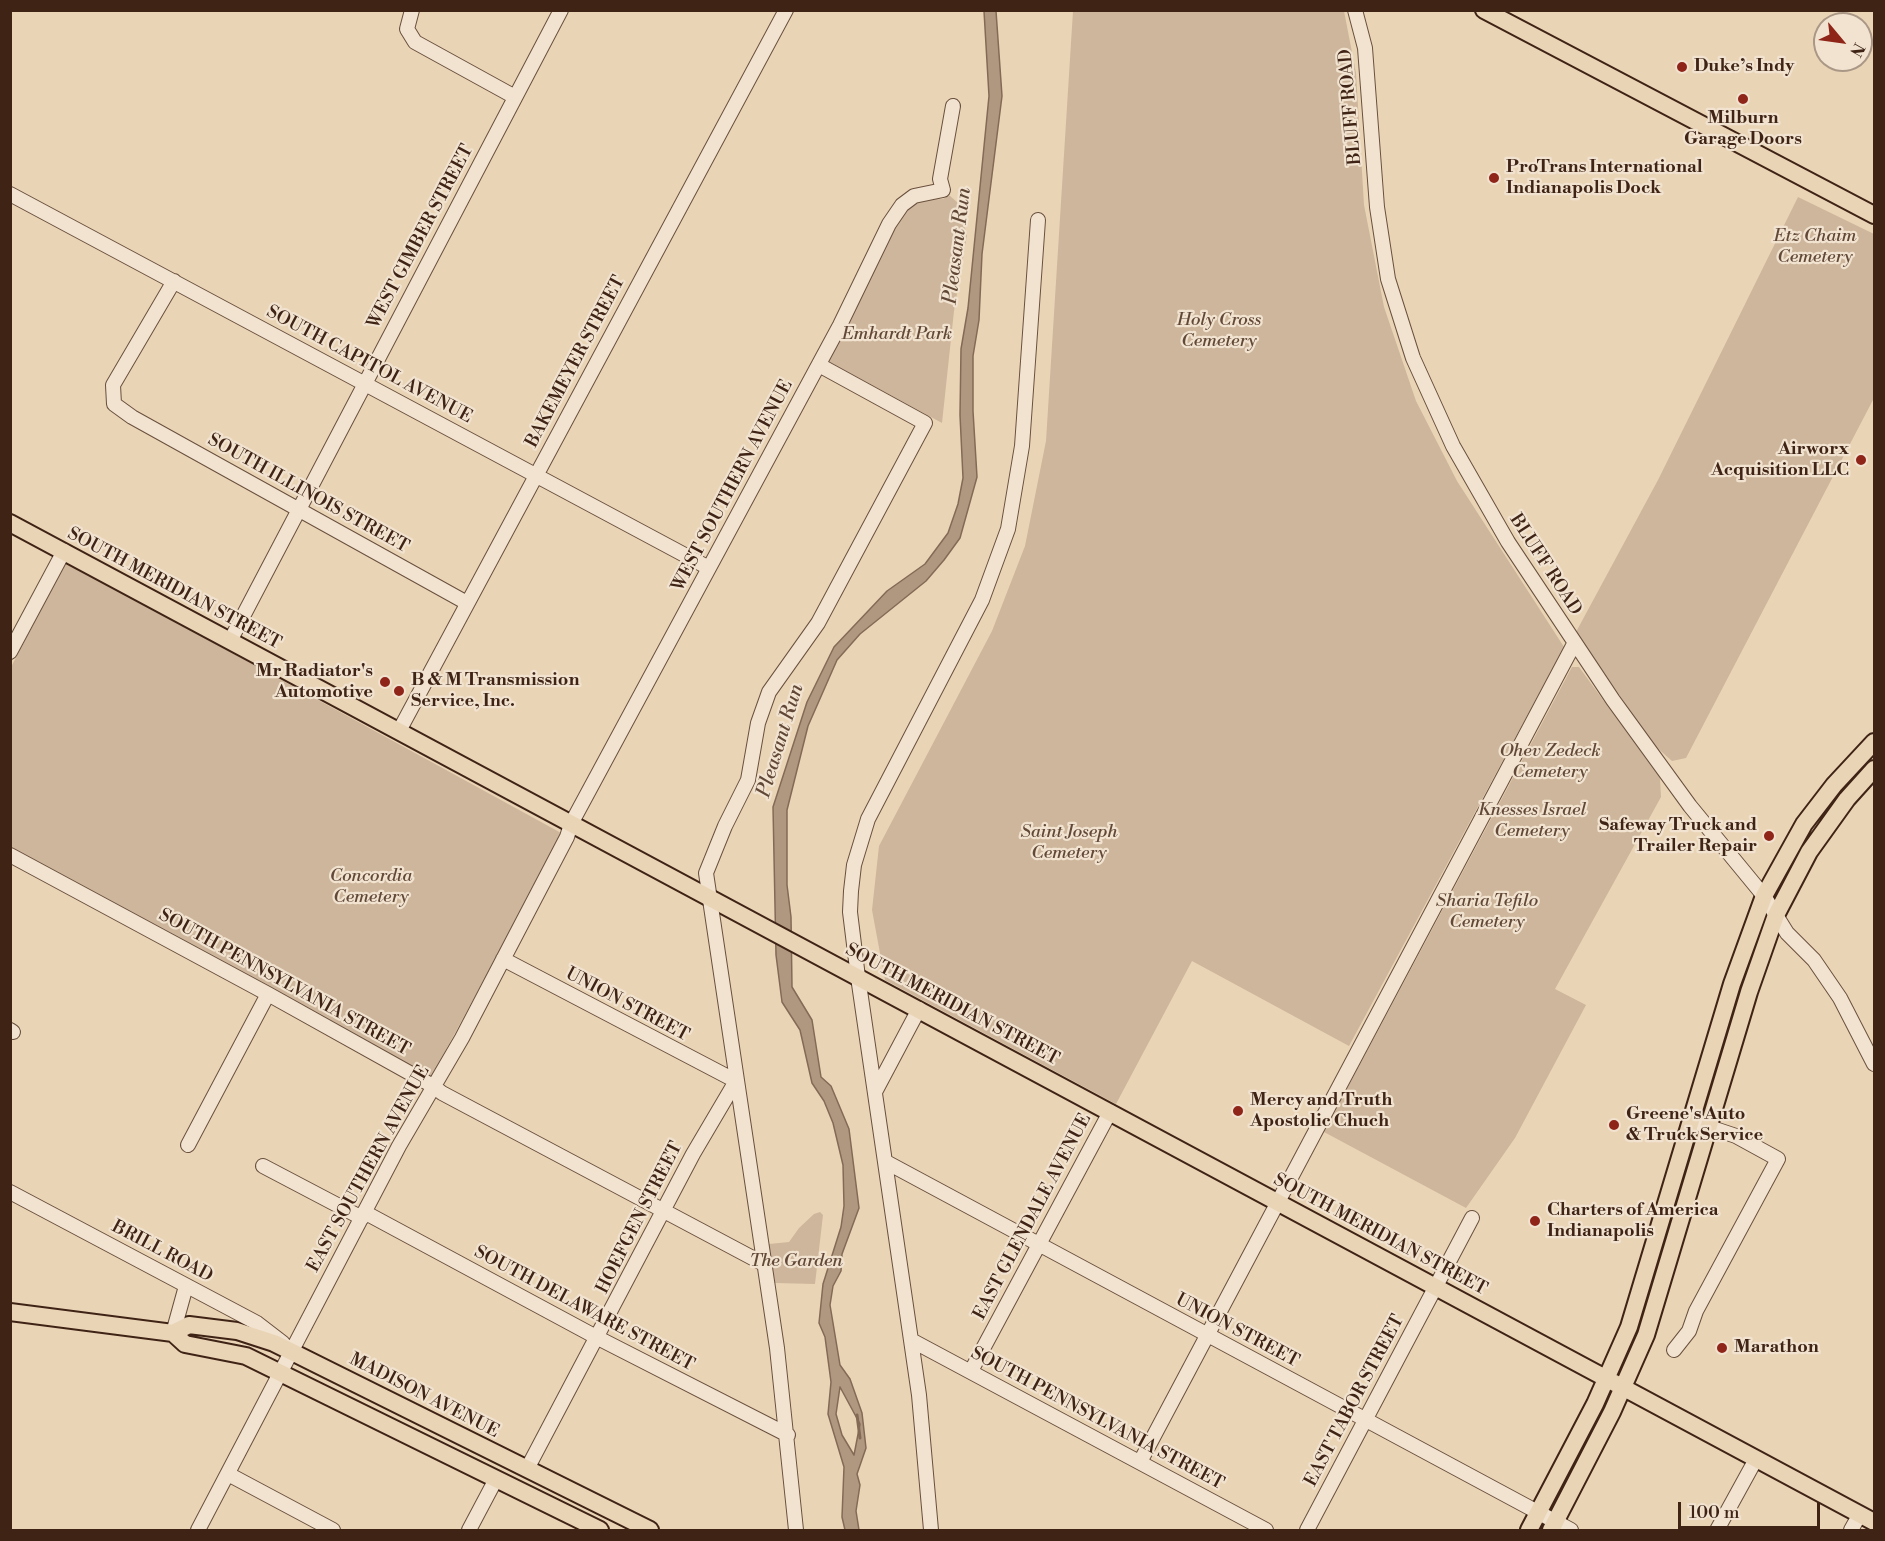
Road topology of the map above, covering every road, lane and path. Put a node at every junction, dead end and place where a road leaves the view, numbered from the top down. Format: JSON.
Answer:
{"nodes":[{"id":1,"x":412,"y":10,"type":"edge"},
{"id":2,"x":561,"y":10,"type":"edge"},
{"id":3,"x":786,"y":10,"type":"edge"},
{"id":4,"x":1355,"y":10,"type":"edge"},
{"id":5,"x":1484,"y":10,"type":"edge"},
{"id":6,"x":515,"y":97,"type":"junction"},
{"id":7,"x":952,"y":106,"type":"dead end"},
{"id":8,"x":10,"y":194,"type":"edge"},
{"id":9,"x":1875,"y":215,"type":"edge"},
{"id":10,"x":1038,"y":220,"type":"dead end"},
{"id":11,"x":174,"y":281,"type":"junction"},
{"id":12,"x":819,"y":365,"type":"junction"},
{"id":13,"x":366,"y":384,"type":"junction"},
{"id":14,"x":536,"y":475,"type":"junction"},
{"id":15,"x":300,"y":510,"type":"junction"},
{"id":16,"x":10,"y":523,"type":"edge"},
{"id":17,"x":64,"y":551,"type":"junction"},
{"id":18,"x":710,"y":568,"type":"junction"},
{"id":19,"x":467,"y":603,"type":"junction"},
{"id":20,"x":230,"y":640,"type":"junction"},
{"id":21,"x":1574,"y":644,"type":"junction"},
{"id":22,"x":10,"y":652,"type":"edge"},
{"id":23,"x":399,"y":731,"type":"junction"},
{"id":24,"x":1875,"y":736,"type":"edge"},
{"id":25,"x":1875,"y":742,"type":"edge"},
{"id":26,"x":1859,"y":757,"type":"junction"},
{"id":27,"x":1875,"y":769,"type":"edge"},
{"id":28,"x":571,"y":824,"type":"junction"},
{"id":29,"x":10,"y":855,"type":"edge"},
{"id":30,"x":1764,"y":896,"type":"junction"},
{"id":31,"x":708,"y":897,"type":"junction"},
{"id":32,"x":1776,"y":915,"type":"junction"},
{"id":33,"x":503,"y":959,"type":"junction"},
{"id":34,"x":858,"y":977,"type":"junction"},
{"id":35,"x":268,"y":994,"type":"junction"},
{"id":36,"x":919,"y":1009,"type":"junction"},
{"id":37,"x":1875,"y":1064,"type":"edge"},
{"id":38,"x":736,"y":1081,"type":"junction"},
{"id":39,"x":433,"y":1086,"type":"junction"},
{"id":40,"x":875,"y":1092,"type":"junction"},
{"id":41,"x":1110,"y":1112,"type":"junction"},
{"id":42,"x":1692,"y":1121,"type":"junction"},
{"id":43,"x":1709,"y":1126,"type":"junction"},
{"id":44,"x":188,"y":1145,"type":"dead end"},
{"id":45,"x":886,"y":1162,"type":"junction"},
{"id":46,"x":263,"y":1166,"type":"dead end"},
{"id":47,"x":14,"y":1194,"type":"edge"},
{"id":48,"x":1277,"y":1203,"type":"junction"},
{"id":49,"x":10,"y":1209,"type":"edge"},
{"id":50,"x":664,"y":1211,"type":"junction"},
{"id":51,"x":363,"y":1215,"type":"junction"},
{"id":52,"x":1472,"y":1218,"type":"dead end"},
{"id":53,"x":1038,"y":1244,"type":"junction"},
{"id":54,"x":762,"y":1263,"type":"junction"},
{"id":55,"x":186,"y":1286,"type":"junction"},
{"id":56,"x":1435,"y":1287,"type":"junction"},
{"id":57,"x":10,"y":1312,"type":"edge"},
{"id":58,"x":173,"y":1333,"type":"junction"},
{"id":59,"x":1207,"y":1335,"type":"junction"},
{"id":60,"x":598,"y":1338,"type":"junction"},
{"id":61,"x":911,"y":1340,"type":"junction"},
{"id":62,"x":1674,"y":1350,"type":"dead end"},
{"id":63,"x":291,"y":1351,"type":"junction"},
{"id":64,"x":971,"y":1371,"type":"junction"},
{"id":65,"x":281,"y":1372,"type":"junction"},
{"id":66,"x":1606,"y":1380,"type":"junction"},
{"id":67,"x":1623,"y":1389,"type":"junction"},
{"id":68,"x":1365,"y":1420,"type":"junction"},
{"id":69,"x":788,"y":1435,"type":"junction"},
{"id":70,"x":1756,"y":1459,"type":"junction"},
{"id":71,"x":1140,"y":1462,"type":"junction"},
{"id":72,"x":527,"y":1469,"type":"junction"},
{"id":73,"x":228,"y":1474,"type":"junction"},
{"id":74,"x":496,"y":1479,"type":"junction"},
{"id":75,"x":1539,"y":1513,"type":"junction"},
{"id":76,"x":1867,"y":1518,"type":"edge"},
{"id":77,"x":1553,"y":1526,"type":"edge"},
{"id":78,"x":198,"y":1530,"type":"edge"},
{"id":79,"x":333,"y":1530,"type":"edge"},
{"id":80,"x":469,"y":1530,"type":"edge"},
{"id":81,"x":600,"y":1530,"type":"edge"},
{"id":82,"x":650,"y":1530,"type":"edge"},
{"id":83,"x":796,"y":1530,"type":"edge"},
{"id":84,"x":931,"y":1530,"type":"edge"},
{"id":85,"x":1266,"y":1530,"type":"edge"},
{"id":86,"x":1307,"y":1530,"type":"edge"},
{"id":87,"x":1529,"y":1530,"type":"edge"},
{"id":88,"x":1571,"y":1530,"type":"edge"},
{"id":89,"x":1718,"y":1530,"type":"edge"},
{"id":90,"x":1851,"y":1530,"type":"edge"}],
"edges":[{"from":1,"to":6,"type":"street"},
{"from":2,"to":6,"type":"street","name":"WEST GIMBER STREET"},
{"from":3,"to":14,"type":"street","name":"BAKEMEYER STREET"},
{"from":4,"to":21,"type":"street","name":"BLUFF ROAD"},
{"from":5,"to":9,"type":"main road"},
{"from":6,"to":13,"type":"street","name":"WEST GIMBER STREET"},
{"from":7,"to":12,"type":"street","name":"WEST SOUTHERN AVENUE"},
{"from":8,"to":11,"type":"street","name":"SOUTH CAPITOL AVENUE"},
{"from":10,"to":34,"type":"street"},
{"from":11,"to":13,"type":"street","name":"SOUTH CAPITOL AVENUE"},
{"from":11,"to":15,"type":"street","name":"SOUTH ILLINOIS STREET"},
{"from":12,"to":18,"type":"street","name":"WEST SOUTHERN AVENUE"},
{"from":12,"to":31,"type":"street"},
{"from":13,"to":14,"type":"street","name":"SOUTH CAPITOL AVENUE"},
{"from":13,"to":15,"type":"street","name":"WEST GIMBER STREET"},
{"from":14,"to":18,"type":"street","name":"SOUTH CAPITOL AVENUE"},
{"from":14,"to":19,"type":"street","name":"BAKEMEYER STREET"},
{"from":15,"to":19,"type":"street","name":"SOUTH ILLINOIS STREET"},
{"from":15,"to":20,"type":"street","name":"WEST GIMBER STREET"},
{"from":16,"to":17,"type":"main road","name":"SOUTH MERIDIAN STREET"},
{"from":17,"to":20,"type":"main road","name":"SOUTH MERIDIAN STREET"},
{"from":17,"to":22,"type":"street"},
{"from":18,"to":28,"type":"street","name":"WEST SOUTHERN AVENUE"},
{"from":19,"to":23,"type":"street","name":"BAKEMEYER STREET"},
{"from":20,"to":23,"type":"main road","name":"SOUTH MERIDIAN STREET"},
{"from":21,"to":30,"type":"street","name":"BLUFF ROAD"},
{"from":21,"to":48,"type":"street"},
{"from":23,"to":28,"type":"main road","name":"SOUTH MERIDIAN STREET"},
{"from":24,"to":26,"type":"main road"},
{"from":25,"to":26,"type":"main road"},
{"from":26,"to":30,"type":"main road"},
{"from":27,"to":32,"type":"main road"},
{"from":28,"to":31,"type":"main road","name":"SOUTH MERIDIAN STREET"},
{"from":28,"to":33,"type":"street","name":"EAST SOUTHERN AVENUE"},
{"from":29,"to":35,"type":"street","name":"SOUTH PENNSYLVANIA STREET"},
{"from":30,"to":32,"type":"street","name":"BLUFF ROAD"},
{"from":30,"to":42,"type":"main road"},
{"from":31,"to":34,"type":"main road","name":"SOUTH MERIDIAN STREET"},
{"from":31,"to":38,"type":"street"},
{"from":32,"to":37,"type":"street","name":"BLUFF ROAD"},
{"from":32,"to":43,"type":"main road"},
{"from":33,"to":38,"type":"street","name":"UNION STREET"},
{"from":33,"to":39,"type":"street","name":"EAST SOUTHERN AVENUE"},
{"from":34,"to":36,"type":"main road","name":"SOUTH MERIDIAN STREET"},
{"from":34,"to":40,"type":"street"},
{"from":35,"to":39,"type":"street","name":"SOUTH PENNSYLVANIA STREET"},
{"from":35,"to":44,"type":"street"},
{"from":36,"to":40,"type":"street"},
{"from":36,"to":41,"type":"main road","name":"SOUTH MERIDIAN STREET"},
{"from":38,"to":50,"type":"street","name":"HOEFGEN STREET"},
{"from":38,"to":54,"type":"street"},
{"from":39,"to":50,"type":"street","name":"SOUTH PENNSYLVANIA STREET"},
{"from":39,"to":51,"type":"street","name":"EAST SOUTHERN AVENUE"},
{"from":40,"to":45,"type":"street"},
{"from":41,"to":48,"type":"main road","name":"SOUTH MERIDIAN STREET"},
{"from":41,"to":53,"type":"street","name":"EAST GLENDALE AVENUE"},
{"from":42,"to":43,"type":"street"},
{"from":42,"to":66,"type":"main road"},
{"from":43,"to":62,"type":"street"},
{"from":43,"to":67,"type":"main road"},
{"from":45,"to":53,"type":"street","name":"UNION STREET"},
{"from":45,"to":61,"type":"street"},
{"from":46,"to":51,"type":"street","name":"SOUTH DELAWARE STREET"},
{"from":47,"to":49,"type":"street"},
{"from":47,"to":55,"type":"street","name":"BRILL ROAD"},
{"from":48,"to":56,"type":"main road","name":"SOUTH MERIDIAN STREET"},
{"from":48,"to":59,"type":"street"},
{"from":50,"to":54,"type":"street","name":"SOUTH PENNSYLVANIA STREET"},
{"from":50,"to":60,"type":"street","name":"HOEFGEN STREET"},
{"from":51,"to":60,"type":"street","name":"SOUTH DELAWARE STREET"},
{"from":51,"to":63,"type":"street","name":"EAST SOUTHERN AVENUE"},
{"from":52,"to":56,"type":"street","name":"EAST TABOR STREET"},
{"from":53,"to":59,"type":"street","name":"UNION STREET"},
{"from":53,"to":64,"type":"street","name":"EAST GLENDALE AVENUE"},
{"from":54,"to":69,"type":"street"},
{"from":55,"to":58,"type":"street"},
{"from":55,"to":63,"type":"street","name":"BRILL ROAD"},
{"from":56,"to":66,"type":"main road","name":"SOUTH MERIDIAN STREET"},
{"from":56,"to":68,"type":"street","name":"EAST TABOR STREET"},
{"from":57,"to":58,"type":"main road","name":"MADISON AVENUE"},
{"from":58,"to":63,"type":"main road","name":"MADISON AVENUE"},
{"from":58,"to":65,"type":"main road","name":"MADISON AVENUE"},
{"from":59,"to":68,"type":"street","name":"UNION STREET"},
{"from":59,"to":71,"type":"street"},
{"from":60,"to":69,"type":"street","name":"SOUTH DELAWARE STREET"},
{"from":60,"to":72,"type":"street","name":"HOEFGEN STREET"},
{"from":61,"to":64,"type":"street","name":"SOUTH PENNSYLVANIA STREET"},
{"from":61,"to":84,"type":"street"},
{"from":63,"to":65,"type":"street","name":"EAST SOUTHERN AVENUE"},
{"from":63,"to":72,"type":"main road","name":"MADISON AVENUE"},
{"from":64,"to":71,"type":"street","name":"SOUTH PENNSYLVANIA STREET"},
{"from":65,"to":73,"type":"street","name":"EAST SOUTHERN AVENUE"},
{"from":65,"to":74,"type":"main road","name":"MADISON AVENUE"},
{"from":66,"to":67,"type":"main road","name":"SOUTH MERIDIAN STREET"},
{"from":66,"to":75,"type":"main road"},
{"from":67,"to":70,"type":"main road","name":"SOUTH MERIDIAN STREET"},
{"from":67,"to":77,"type":"main road"},
{"from":68,"to":75,"type":"street","name":"UNION STREET"},
{"from":68,"to":86,"type":"street","name":"EAST TABOR STREET"},
{"from":69,"to":83,"type":"street"},
{"from":70,"to":76,"type":"main road","name":"SOUTH MERIDIAN STREET"},
{"from":70,"to":89,"type":"street"},
{"from":71,"to":85,"type":"street","name":"SOUTH PENNSYLVANIA STREET"},
{"from":72,"to":82,"type":"main road","name":"MADISON AVENUE"},
{"from":73,"to":78,"type":"street","name":"EAST SOUTHERN AVENUE"},
{"from":73,"to":79,"type":"street"},
{"from":74,"to":80,"type":"street"},
{"from":74,"to":81,"type":"main road","name":"MADISON AVENUE"},
{"from":75,"to":77,"type":"street","name":"UNION STREET"},
{"from":75,"to":87,"type":"main road"},
{"from":76,"to":90,"type":"street"},
{"from":77,"to":88,"type":"street","name":"UNION STREET"}]}
